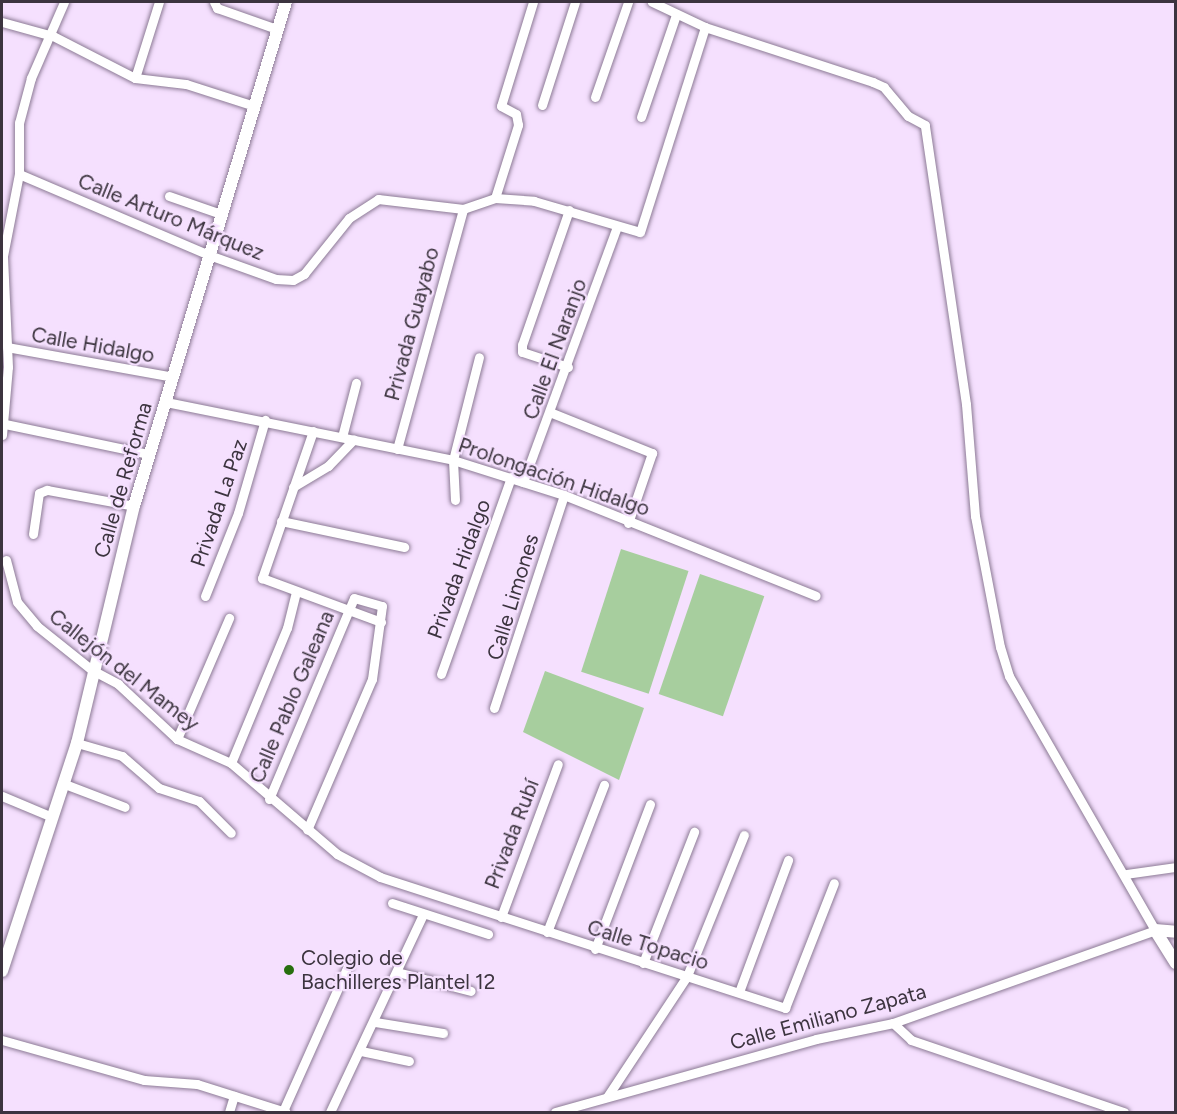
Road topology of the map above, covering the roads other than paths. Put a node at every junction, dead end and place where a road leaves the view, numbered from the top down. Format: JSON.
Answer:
{"nodes":[{"id":1,"x":64,"y":2,"type":"edge"},
{"id":2,"x":159,"y":2,"type":"edge"},
{"id":3,"x":214,"y":2,"type":"edge"},
{"id":4,"x":286,"y":2,"type":"edge"},
{"id":5,"x":533,"y":2,"type":"edge"},
{"id":6,"x":575,"y":2,"type":"edge"},
{"id":7,"x":628,"y":2,"type":"edge"},
{"id":8,"x":652,"y":2,"type":"edge"},
{"id":9,"x":676,"y":15,"type":"junction"},
{"id":10,"x":2,"y":22,"type":"edge"},
{"id":11,"x":705,"y":27,"type":"junction"},
{"id":12,"x":277,"y":29,"type":"junction"},
{"id":13,"x":53,"y":36,"type":"junction"},
{"id":14,"x":135,"y":78,"type":"junction"},
{"id":15,"x":595,"y":97,"type":"dead end"},
{"id":16,"x":542,"y":105,"type":"dead end"},
{"id":17,"x":254,"y":106,"type":"junction"},
{"id":18,"x":641,"y":117,"type":"dead end"},
{"id":19,"x":19,"y":174,"type":"junction"},
{"id":20,"x":169,"y":196,"type":"dead end"},
{"id":21,"x":495,"y":198,"type":"junction"},
{"id":22,"x":463,"y":209,"type":"junction"},
{"id":23,"x":569,"y":210,"type":"junction"},
{"id":24,"x":221,"y":214,"type":"junction"},
{"id":25,"x":617,"y":227,"type":"junction"},
{"id":26,"x":209,"y":255,"type":"junction"},
{"id":27,"x":3,"y":312,"type":"edge"},
{"id":28,"x":7,"y":347,"type":"junction"},
{"id":29,"x":479,"y":357,"type":"dead end"},
{"id":30,"x":5,"y":367,"type":"edge"},
{"id":31,"x":568,"y":367,"type":"junction"},
{"id":32,"x":173,"y":377,"type":"junction"},
{"id":33,"x":356,"y":384,"type":"dead end"},
{"id":34,"x":166,"y":402,"type":"junction"},
{"id":35,"x":552,"y":413,"type":"junction"},
{"id":36,"x":265,"y":420,"type":"junction"},
{"id":37,"x":5,"y":424,"type":"junction"},
{"id":38,"x":313,"y":431,"type":"junction"},
{"id":39,"x":2,"y":435,"type":"edge"},
{"id":40,"x":342,"y":437,"type":"junction"},
{"id":41,"x":354,"y":440,"type":"junction"},
{"id":42,"x":397,"y":449,"type":"junction"},
{"id":43,"x":149,"y":454,"type":"junction"},
{"id":44,"x":453,"y":459,"type":"junction"},
{"id":45,"x":511,"y":477,"type":"junction"},
{"id":46,"x":523,"y":482,"type":"junction"},
{"id":47,"x":293,"y":487,"type":"junction"},
{"id":48,"x":564,"y":495,"type":"junction"},
{"id":49,"x":455,"y":500,"type":"dead end"},
{"id":50,"x":134,"y":506,"type":"junction"},
{"id":51,"x":281,"y":521,"type":"junction"},
{"id":52,"x":628,"y":523,"type":"junction"},
{"id":53,"x":33,"y":534,"type":"dead end"},
{"id":54,"x":404,"y":547,"type":"dead end"},
{"id":55,"x":6,"y":560,"type":"dead end"},
{"id":56,"x":296,"y":591,"type":"junction"},
{"id":57,"x":816,"y":596,"type":"dead end"},
{"id":58,"x":205,"y":597,"type":"dead end"},
{"id":59,"x":348,"y":609,"type":"junction"},
{"id":60,"x":229,"y":618,"type":"dead end"},
{"id":61,"x":381,"y":622,"type":"junction"},
{"id":62,"x":92,"y":670,"type":"junction"},
{"id":63,"x":441,"y":674,"type":"dead end"},
{"id":64,"x":494,"y":708,"type":"dead end"},
{"id":65,"x":177,"y":739,"type":"junction"},
{"id":66,"x":77,"y":743,"type":"junction"},
{"id":67,"x":231,"y":763,"type":"junction"},
{"id":68,"x":558,"y":764,"type":"dead end"},
{"id":69,"x":63,"y":783,"type":"junction"},
{"id":70,"x":604,"y":785,"type":"dead end"},
{"id":71,"x":2,"y":796,"type":"edge"},
{"id":72,"x":269,"y":799,"type":"junction"},
{"id":73,"x":650,"y":804,"type":"dead end"},
{"id":74,"x":125,"y":807,"type":"dead end"},
{"id":75,"x":52,"y":817,"type":"junction"},
{"id":76,"x":307,"y":830,"type":"junction"},
{"id":77,"x":694,"y":832,"type":"dead end"},
{"id":78,"x":231,"y":833,"type":"dead end"},
{"id":79,"x":744,"y":835,"type":"dead end"},
{"id":80,"x":788,"y":860,"type":"dead end"},
{"id":81,"x":1176,"y":867,"type":"edge"},
{"id":82,"x":1125,"y":873,"type":"junction"},
{"id":83,"x":834,"y":883,"type":"dead end"},
{"id":84,"x":392,"y":903,"type":"dead end"},
{"id":85,"x":423,"y":914,"type":"junction"},
{"id":86,"x":501,"y":917,"type":"junction"},
{"id":87,"x":1155,"y":930,"type":"junction"},
{"id":88,"x":547,"y":932,"type":"junction"},
{"id":89,"x":1176,"y":932,"type":"edge"},
{"id":90,"x":488,"y":933,"type":"dead end"},
{"id":91,"x":595,"y":949,"type":"junction"},
{"id":92,"x":4,"y":954,"type":"edge"},
{"id":93,"x":643,"y":963,"type":"junction"},
{"id":94,"x":1176,"y":963,"type":"edge"},
{"id":95,"x":348,"y":966,"type":"dead end"},
{"id":96,"x":2,"y":971,"type":"edge"},
{"id":97,"x":397,"y":972,"type":"junction"},
{"id":98,"x":687,"y":976,"type":"junction"},
{"id":99,"x":471,"y":991,"type":"dead end"},
{"id":100,"x":739,"y":992,"type":"junction"},
{"id":101,"x":375,"y":1022,"type":"junction"},
{"id":102,"x":894,"y":1023,"type":"junction"},
{"id":103,"x":443,"y":1033,"type":"dead end"},
{"id":104,"x":2,"y":1041,"type":"edge"},
{"id":105,"x":360,"y":1051,"type":"junction"},
{"id":106,"x":409,"y":1061,"type":"dead end"},
{"id":107,"x":234,"y":1096,"type":"junction"},
{"id":108,"x":607,"y":1096,"type":"junction"},
{"id":109,"x":284,"y":1112,"type":"edge"},
{"id":110,"x":229,"y":1113,"type":"edge"},
{"id":111,"x":330,"y":1113,"type":"edge"},
{"id":112,"x":555,"y":1113,"type":"edge"},
{"id":113,"x":1124,"y":1113,"type":"edge"}],
"edges":[{"from":1,"to":13,"type":"street"},
{"from":2,"to":14,"type":"street"},
{"from":3,"to":12,"type":"street"},
{"from":4,"to":12,"type":"main road","name":"Calle de Reforma"},
{"from":5,"to":21,"type":"street"},
{"from":6,"to":16,"type":"street"},
{"from":7,"to":15,"type":"street"},
{"from":8,"to":9,"type":"street"},
{"from":9,"to":11,"type":"street"},
{"from":9,"to":18,"type":"street"},
{"from":10,"to":13,"type":"street"},
{"from":11,"to":25,"type":"street","name":"Calle Arturo Márquez"},
{"from":11,"to":82,"type":"street"},
{"from":12,"to":17,"type":"main road","name":"Calle de Reforma"},
{"from":13,"to":14,"type":"street"},
{"from":13,"to":19,"type":"street"},
{"from":14,"to":17,"type":"street"},
{"from":17,"to":24,"type":"main road","name":"Calle de Reforma"},
{"from":19,"to":26,"type":"street","name":"Calle Arturo Márquez"},
{"from":19,"to":27,"type":"street"},
{"from":20,"to":24,"type":"street"},
{"from":21,"to":22,"type":"street","name":"Calle Arturo Márquez"},
{"from":21,"to":23,"type":"street","name":"Calle Arturo Márquez"},
{"from":22,"to":26,"type":"street","name":"Calle Arturo Márquez"},
{"from":22,"to":42,"type":"street","name":"Privada Guayabo"},
{"from":23,"to":25,"type":"street","name":"Calle Arturo Márquez"},
{"from":23,"to":31,"type":"street"},
{"from":24,"to":26,"type":"main road","name":"Calle de Reforma"},
{"from":25,"to":31,"type":"street","name":"Calle El Naranjo"},
{"from":26,"to":32,"type":"main road","name":"Calle de Reforma"},
{"from":27,"to":28,"type":"street"},
{"from":28,"to":30,"type":"street"},
{"from":28,"to":32,"type":"street","name":"Calle Hidalgo"},
{"from":29,"to":44,"type":"street"},
{"from":30,"to":37,"type":"street"},
{"from":31,"to":35,"type":"street","name":"Calle El Naranjo"},
{"from":32,"to":34,"type":"main road","name":"Calle de Reforma"},
{"from":33,"to":40,"type":"street"},
{"from":34,"to":36,"type":"street","name":"Prolongación Hidalgo"},
{"from":34,"to":43,"type":"main road","name":"Calle de Reforma"},
{"from":35,"to":46,"type":"street","name":"Calle El Naranjo"},
{"from":35,"to":52,"type":"street"},
{"from":36,"to":38,"type":"street","name":"Prolongación Hidalgo"},
{"from":36,"to":58,"type":"street","name":"Privada La Paz"},
{"from":37,"to":39,"type":"street"},
{"from":37,"to":43,"type":"street"},
{"from":38,"to":40,"type":"street","name":"Prolongación Hidalgo"},
{"from":38,"to":47,"type":"street"},
{"from":40,"to":41,"type":"street","name":"Prolongación Hidalgo"},
{"from":41,"to":42,"type":"street","name":"Prolongación Hidalgo"},
{"from":41,"to":47,"type":"street"},
{"from":42,"to":44,"type":"street","name":"Prolongación Hidalgo"},
{"from":43,"to":50,"type":"main road","name":"Calle de Reforma"},
{"from":44,"to":45,"type":"street","name":"Prolongación Hidalgo"},
{"from":44,"to":49,"type":"street"},
{"from":45,"to":46,"type":"street","name":"Prolongación Hidalgo"},
{"from":45,"to":63,"type":"street","name":"Privada Hidalgo"},
{"from":46,"to":48,"type":"street","name":"Prolongación Hidalgo"},
{"from":47,"to":51,"type":"street"},
{"from":48,"to":52,"type":"street","name":"Prolongación Hidalgo"},
{"from":48,"to":64,"type":"street","name":"Calle Limones"},
{"from":50,"to":53,"type":"street"},
{"from":50,"to":62,"type":"main road","name":"Calle de Reforma"},
{"from":51,"to":54,"type":"street"},
{"from":51,"to":56,"type":"street"},
{"from":52,"to":57,"type":"street","name":"Prolongación Hidalgo"},
{"from":55,"to":62,"type":"street","name":"Callejón del Mamey"},
{"from":56,"to":59,"type":"street"},
{"from":56,"to":67,"type":"street"},
{"from":59,"to":61,"type":"street"},
{"from":59,"to":61,"type":"street","name":"Calle Pablo Galeana"},
{"from":59,"to":72,"type":"street","name":"Calle Pablo Galeana"},
{"from":60,"to":65,"type":"street"},
{"from":61,"to":76,"type":"street"},
{"from":62,"to":65,"type":"street","name":"Callejón del Mamey"},
{"from":62,"to":66,"type":"main road","name":"Calle de Reforma"},
{"from":65,"to":67,"type":"street","name":"Callejón del Mamey"},
{"from":66,"to":69,"type":"main road","name":"Calle de Reforma"},
{"from":66,"to":78,"type":"street"},
{"from":67,"to":72,"type":"street","name":"Callejón del Mamey"},
{"from":68,"to":86,"type":"street","name":"Privada Rubí"},
{"from":69,"to":74,"type":"street"},
{"from":69,"to":75,"type":"main road","name":"Calle de Reforma"},
{"from":70,"to":88,"type":"street"},
{"from":71,"to":75,"type":"street"},
{"from":72,"to":76,"type":"street","name":"Callejón del Mamey"},
{"from":73,"to":91,"type":"street"},
{"from":75,"to":92,"type":"main road","name":"Calle de Reforma"},
{"from":76,"to":86,"type":"street","name":"Callejón del Mamey"},
{"from":77,"to":93,"type":"street"},
{"from":79,"to":98,"type":"street"},
{"from":80,"to":100,"type":"street"},
{"from":81,"to":82,"type":"street"},
{"from":82,"to":87,"type":"street"},
{"from":83,"to":100,"type":"street","name":"Calle Topacio"},
{"from":84,"to":85,"type":"street"},
{"from":85,"to":90,"type":"street"},
{"from":85,"to":97,"type":"street"},
{"from":86,"to":88,"type":"street","name":"Calle Topacio"},
{"from":87,"to":89,"type":"main road","name":"Calle Emiliano Zapata"},
{"from":87,"to":94,"type":"main road"},
{"from":87,"to":102,"type":"street","name":"Calle Emiliano Zapata"},
{"from":88,"to":91,"type":"street","name":"Calle Topacio"},
{"from":91,"to":93,"type":"street","name":"Calle Topacio"},
{"from":92,"to":96,"type":"main road","name":"Calle de Reforma"},
{"from":93,"to":98,"type":"street","name":"Calle Topacio"},
{"from":95,"to":109,"type":"street"},
{"from":97,"to":99,"type":"street"},
{"from":97,"to":101,"type":"street"},
{"from":98,"to":100,"type":"street","name":"Calle Topacio"},
{"from":98,"to":108,"type":"street"},
{"from":101,"to":103,"type":"street"},
{"from":101,"to":105,"type":"street"},
{"from":102,"to":108,"type":"street","name":"Calle Emiliano Zapata"},
{"from":102,"to":113,"type":"street"},
{"from":104,"to":107,"type":"street"},
{"from":105,"to":106,"type":"street"},
{"from":105,"to":111,"type":"street"},
{"from":107,"to":109,"type":"street"},
{"from":107,"to":110,"type":"street"},
{"from":108,"to":112,"type":"street","name":"Calle Emiliano Zapata"}]}
